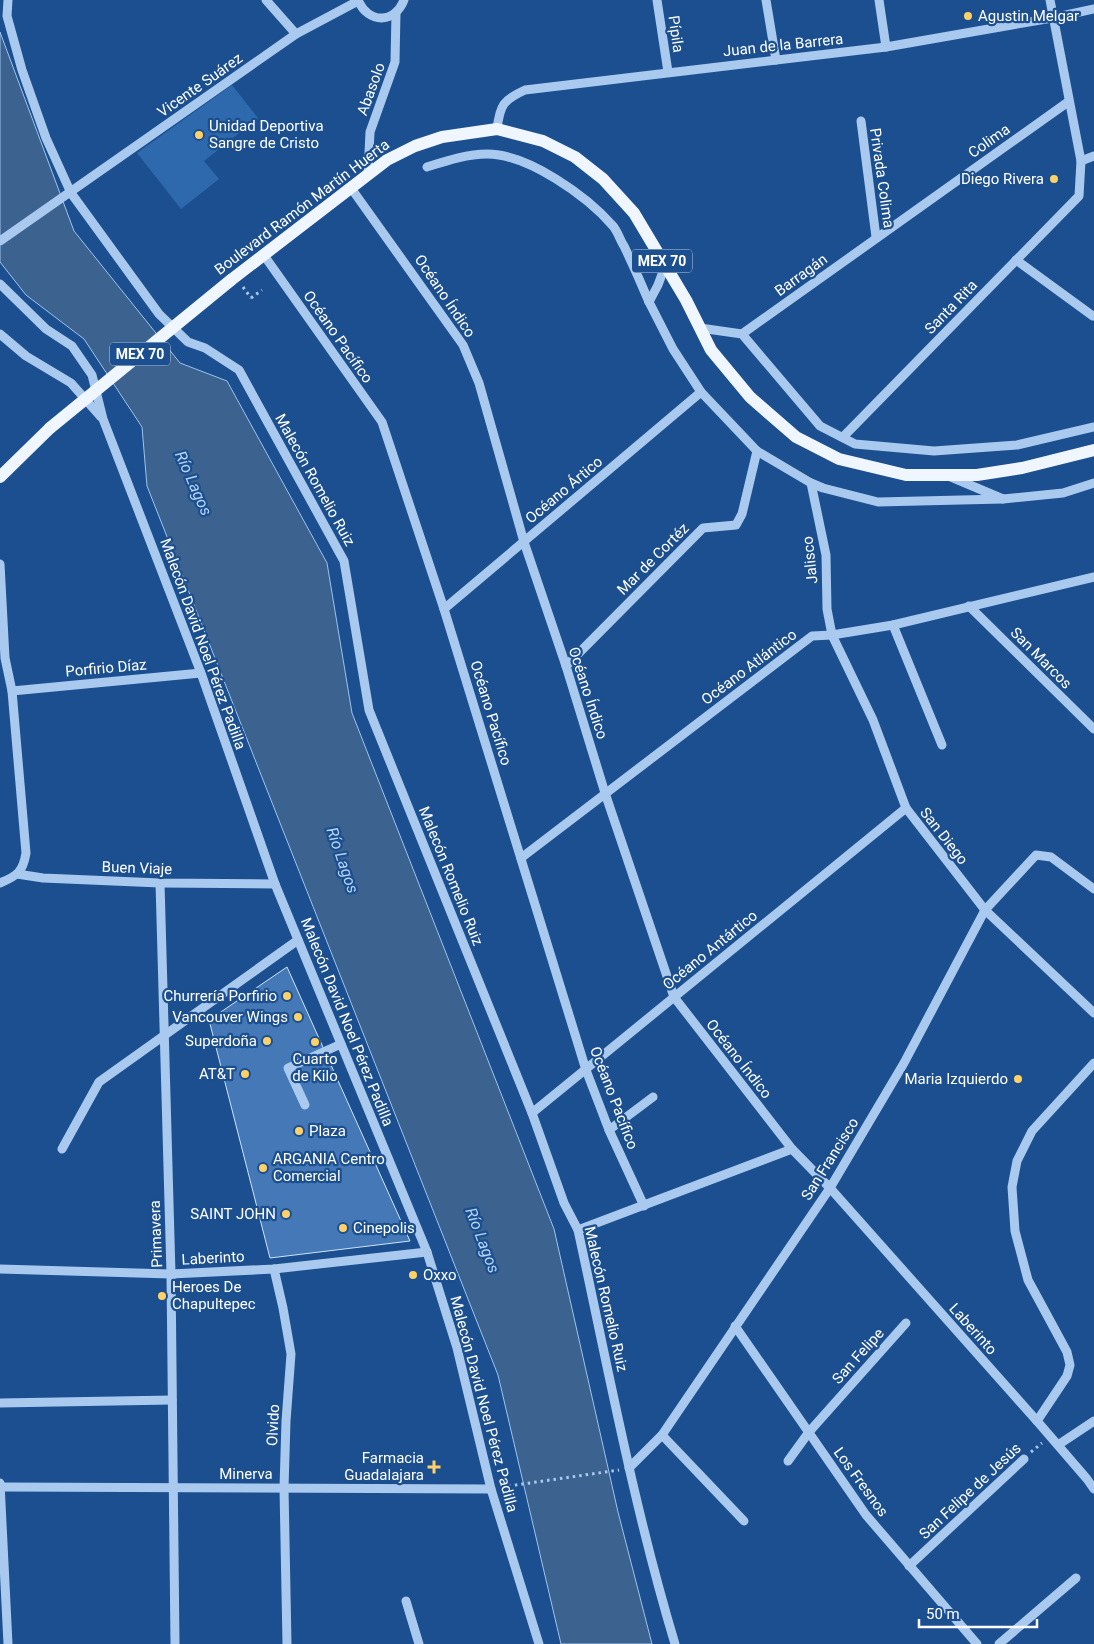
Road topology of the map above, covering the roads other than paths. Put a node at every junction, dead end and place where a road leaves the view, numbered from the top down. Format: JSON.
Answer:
{"nodes":[{"id":1,"x":8,"y":0,"type":"edge"},
{"id":2,"x":266,"y":0,"type":"edge"},
{"id":3,"x":358,"y":0,"type":"edge"},
{"id":4,"x":404,"y":0,"type":"edge"},
{"id":5,"x":657,"y":0,"type":"edge"},
{"id":6,"x":766,"y":0,"type":"edge"},
{"id":7,"x":879,"y":0,"type":"edge"},
{"id":8,"x":1050,"y":0,"type":"edge"},
{"id":9,"x":1094,"y":9,"type":"edge"},
{"id":10,"x":396,"y":13,"type":"junction"},
{"id":11,"x":1052,"y":18,"type":"junction"},
{"id":12,"x":296,"y":34,"type":"junction"},
{"id":13,"x":886,"y":47,"type":"junction"},
{"id":14,"x":776,"y":60,"type":"junction"},
{"id":15,"x":668,"y":72,"type":"junction"},
{"id":16,"x":1068,"y":102,"type":"junction"},
{"id":17,"x":861,"y":121,"type":"dead end"},
{"id":18,"x":497,"y":130,"type":"junction"},
{"id":19,"x":1094,"y":156,"type":"edge"},
{"id":20,"x":1081,"y":160,"type":"junction"},
{"id":21,"x":427,"y":167,"type":"dead end"},
{"id":22,"x":368,"y":174,"type":"junction"},
{"id":23,"x":351,"y":188,"type":"junction"},
{"id":24,"x":71,"y":193,"type":"junction"},
{"id":25,"x":876,"y":237,"type":"junction"},
{"id":26,"x":0,"y":241,"type":"edge"},
{"id":27,"x":263,"y":254,"type":"junction"},
{"id":28,"x":1016,"y":260,"type":"junction"},
{"id":29,"x":665,"y":266,"type":"junction"},
{"id":30,"x":0,"y":284,"type":"edge"},
{"id":31,"x":649,"y":302,"type":"junction"},
{"id":32,"x":1093,"y":316,"type":"edge"},
{"id":33,"x":700,"y":328,"type":"junction"},
{"id":34,"x":0,"y":334,"type":"edge"},
{"id":35,"x":742,"y":334,"type":"junction"},
{"id":36,"x":701,"y":392,"type":"junction"},
{"id":37,"x":103,"y":419,"type":"junction"},
{"id":38,"x":1094,"y":428,"type":"edge"},
{"id":39,"x":843,"y":438,"type":"junction"},
{"id":40,"x":1094,"y":450,"type":"edge"},
{"id":41,"x":757,"y":451,"type":"junction"},
{"id":42,"x":3,"y":472,"type":"edge"},
{"id":43,"x":945,"y":475,"type":"junction"},
{"id":44,"x":811,"y":483,"type":"junction"},
{"id":45,"x":1094,"y":483,"type":"edge"},
{"id":46,"x":1004,"y":500,"type":"junction"},
{"id":47,"x":524,"y":542,"type":"junction"},
{"id":48,"x":0,"y":564,"type":"edge"},
{"id":49,"x":1094,"y":578,"type":"edge"},
{"id":50,"x":969,"y":606,"type":"junction"},
{"id":51,"x":444,"y":609,"type":"junction"},
{"id":52,"x":893,"y":625,"type":"junction"},
{"id":53,"x":832,"y":635,"type":"junction"},
{"id":54,"x":3,"y":658,"type":"edge"},
{"id":55,"x":566,"y":666,"type":"junction"},
{"id":56,"x":201,"y":673,"type":"junction"},
{"id":57,"x":12,"y":691,"type":"junction"},
{"id":58,"x":1094,"y":729,"type":"edge"},
{"id":59,"x":942,"y":745,"type":"dead end"},
{"id":60,"x":605,"y":794,"type":"junction"},
{"id":61,"x":906,"y":808,"type":"junction"},
{"id":62,"x":521,"y":858,"type":"junction"},
{"id":63,"x":17,"y":874,"type":"junction"},
{"id":64,"x":0,"y":883,"type":"edge"},
{"id":65,"x":160,"y":883,"type":"junction"},
{"id":66,"x":275,"y":884,"type":"junction"},
{"id":67,"x":1094,"y":889,"type":"edge"},
{"id":68,"x":985,"y":910,"type":"junction"},
{"id":69,"x":298,"y":940,"type":"junction"},
{"id":70,"x":674,"y":997,"type":"junction"},
{"id":71,"x":1094,"y":1013,"type":"edge"},
{"id":72,"x":164,"y":1034,"type":"junction"},
{"id":73,"x":341,"y":1044,"type":"junction"},
{"id":74,"x":1094,"y":1063,"type":"edge"},
{"id":75,"x":586,"y":1070,"type":"junction"},
{"id":76,"x":653,"y":1098,"type":"dead end"},
{"id":77,"x":305,"y":1105,"type":"dead end"},
{"id":78,"x":532,"y":1113,"type":"junction"},
{"id":79,"x":609,"y":1130,"type":"junction"},
{"id":80,"x":62,"y":1149,"type":"dead end"},
{"id":81,"x":792,"y":1149,"type":"junction"},
{"id":82,"x":830,"y":1188,"type":"junction"},
{"id":83,"x":644,"y":1206,"type":"junction"},
{"id":84,"x":578,"y":1230,"type":"junction"},
{"id":85,"x":427,"y":1252,"type":"junction"},
{"id":86,"x":0,"y":1269,"type":"edge"},
{"id":87,"x":274,"y":1269,"type":"junction"},
{"id":88,"x":170,"y":1274,"type":"junction"},
{"id":89,"x":906,"y":1324,"type":"dead end"},
{"id":90,"x":736,"y":1326,"type":"junction"},
{"id":91,"x":172,"y":1400,"type":"junction"},
{"id":92,"x":0,"y":1403,"type":"edge"},
{"id":93,"x":1037,"y":1421,"type":"junction"},
{"id":94,"x":1094,"y":1421,"type":"edge"},
{"id":95,"x":809,"y":1432,"type":"junction"},
{"id":96,"x":662,"y":1435,"type":"junction"},
{"id":97,"x":1058,"y":1445,"type":"junction"},
{"id":98,"x":1024,"y":1459,"type":"road end"},
{"id":99,"x":788,"y":1461,"type":"dead end"},
{"id":100,"x":629,"y":1468,"type":"junction"},
{"id":101,"x":0,"y":1483,"type":"edge"},
{"id":102,"x":0,"y":1487,"type":"edge"},
{"id":103,"x":173,"y":1488,"type":"junction"},
{"id":104,"x":284,"y":1488,"type":"junction"},
{"id":105,"x":491,"y":1489,"type":"junction"},
{"id":106,"x":1094,"y":1489,"type":"edge"},
{"id":107,"x":744,"y":1521,"type":"dead end"},
{"id":108,"x":909,"y":1566,"type":"junction"},
{"id":109,"x":1076,"y":1578,"type":"dead end"},
{"id":110,"x":2,"y":1583,"type":"edge"},
{"id":111,"x":406,"y":1601,"type":"dead end"},
{"id":112,"x":8,"y":1644,"type":"edge"},
{"id":113,"x":175,"y":1644,"type":"edge"},
{"id":114,"x":287,"y":1644,"type":"edge"},
{"id":115,"x":419,"y":1644,"type":"edge"},
{"id":116,"x":539,"y":1644,"type":"edge"},
{"id":117,"x":675,"y":1644,"type":"edge"},
{"id":118,"x":976,"y":1644,"type":"edge"},
{"id":119,"x":999,"y":1644,"type":"edge"}],
"edges":[{"from":1,"to":24,"type":"street","name":"Malecón Romelio Ruiz"},
{"from":2,"to":12,"type":"street"},
{"from":3,"to":10,"type":"street"},
{"from":3,"to":12,"type":"street","name":"Vicente Suárez"},
{"from":4,"to":10,"type":"street"},
{"from":5,"to":15,"type":"street","name":"Pípila"},
{"from":6,"to":14,"type":"street"},
{"from":7,"to":13,"type":"street"},
{"from":8,"to":11,"type":"street"},
{"from":9,"to":11,"type":"street","name":"Juan de la Barrera"},
{"from":10,"to":22,"type":"street","name":"Abasolo"},
{"from":11,"to":13,"type":"street","name":"Juan de la Barrera"},
{"from":11,"to":16,"type":"street"},
{"from":12,"to":24,"type":"street","name":"Vicente Suárez"},
{"from":13,"to":14,"type":"street","name":"Juan de la Barrera"},
{"from":14,"to":15,"type":"street","name":"Juan de la Barrera"},
{"from":15,"to":18,"type":"street","name":"Juan de la Barrera"},
{"from":16,"to":20,"type":"street"},
{"from":16,"to":25,"type":"street","name":"Colima"},
{"from":17,"to":25,"type":"street","name":"Privada Colima"},
{"from":18,"to":22,"type":"main road","name":"Boulevard Ramón Martín Huerta","number":"MEX 70"},
{"from":18,"to":29,"type":"main road","name":"Boulevard Ramón Martín Huerta","number":"MEX 70"},
{"from":19,"to":20,"type":"street"},
{"from":20,"to":28,"type":"street","name":"Santa Rita"},
{"from":21,"to":31,"type":"street"},
{"from":22,"to":23,"type":"main road","name":"Boulevard Ramón Martín Huerta","number":"MEX 70"},
{"from":23,"to":27,"type":"main road","name":"Boulevard Ramón Martín Huerta","number":"MEX 70"},
{"from":23,"to":47,"type":"street","name":"Océano Índico"},
{"from":24,"to":26,"type":"street","name":"Vicente Suárez"},
{"from":24,"to":78,"type":"street","name":"Malecón Romelio Ruiz"},
{"from":25,"to":35,"type":"street","name":"Barragán"},
{"from":27,"to":42,"type":"main road","name":"Boulevard Ramón Martín Huerta","number":"MEX 70","bridge":true},
{"from":27,"to":51,"type":"street","name":"Océano Pacífico"},
{"from":28,"to":32,"type":"street"},
{"from":28,"to":39,"type":"street","name":"Santa Rita"},
{"from":29,"to":31,"type":"street"},
{"from":29,"to":33,"type":"main road","name":"Boulevard Ramón Martín Huerta","number":"MEX 70"},
{"from":30,"to":37,"type":"street"},
{"from":31,"to":36,"type":"street"},
{"from":33,"to":35,"type":"street"},
{"from":33,"to":43,"type":"main road","name":"Boulevard Ramón Martín Huerta","number":"MEX 70"},
{"from":34,"to":37,"type":"street"},
{"from":35,"to":39,"type":"street"},
{"from":36,"to":41,"type":"street"},
{"from":36,"to":47,"type":"street","name":"Océano Ártico"},
{"from":37,"to":56,"type":"street","name":"Malecón David Noel Pérez Padilla"},
{"from":38,"to":39,"type":"street"},
{"from":40,"to":43,"type":"main road","name":"Boulevard Ramón Martín Huerta","number":"MEX 70"},
{"from":41,"to":44,"type":"street"},
{"from":41,"to":55,"type":"street","name":"Mar de Cortéz"},
{"from":43,"to":46,"type":"street"},
{"from":44,"to":46,"type":"street"},
{"from":44,"to":53,"type":"street","name":"Jalisco"},
{"from":45,"to":46,"type":"street"},
{"from":47,"to":51,"type":"street","name":"Océano Ártico"},
{"from":47,"to":55,"type":"street","name":"Océano Índico"},
{"from":48,"to":54,"type":"street"},
{"from":49,"to":50,"type":"street","name":"Océano Atlántico"},
{"from":50,"to":52,"type":"street","name":"Océano Atlántico"},
{"from":50,"to":58,"type":"street","name":"San Marcos"},
{"from":51,"to":62,"type":"street","name":"Océano Pacífico"},
{"from":52,"to":53,"type":"street","name":"Océano Atlántico"},
{"from":52,"to":59,"type":"street"},
{"from":53,"to":60,"type":"street","name":"Océano Atlántico"},
{"from":53,"to":61,"type":"street","name":"San Diego"},
{"from":54,"to":57,"type":"street"},
{"from":55,"to":60,"type":"street","name":"Océano Índico"},
{"from":56,"to":57,"type":"street","name":"Porfirio Díaz"},
{"from":56,"to":66,"type":"street","name":"Malecón David Noel Pérez Padilla"},
{"from":57,"to":63,"type":"street"},
{"from":60,"to":62,"type":"street","name":"Océano Atlántico"},
{"from":60,"to":70,"type":"street","name":"Océano Índico"},
{"from":61,"to":68,"type":"street","name":"San Diego"},
{"from":61,"to":70,"type":"street","name":"Océano Antártico"},
{"from":62,"to":75,"type":"street","name":"Océano Pacífico"},
{"from":63,"to":64,"type":"street"},
{"from":63,"to":65,"type":"street","name":"Buen Viaje"},
{"from":65,"to":66,"type":"street","name":"Buen Viaje"},
{"from":65,"to":72,"type":"street","name":"Primavera"},
{"from":66,"to":69,"type":"street","name":"Malecón David Noel Pérez Padilla"},
{"from":67,"to":68,"type":"street","name":"San Francisco"},
{"from":68,"to":71,"type":"street","name":"San Diego"},
{"from":68,"to":82,"type":"street","name":"San Francisco"},
{"from":69,"to":72,"type":"street"},
{"from":69,"to":73,"type":"street","name":"Malecón David Noel Pérez Padilla"},
{"from":70,"to":75,"type":"street","name":"Océano Antártico"},
{"from":70,"to":81,"type":"street","name":"Océano Índico"},
{"from":72,"to":80,"type":"street"},
{"from":72,"to":88,"type":"street","name":"Primavera"},
{"from":73,"to":77,"type":"street"},
{"from":73,"to":85,"type":"street","name":"Malecón David Noel Pérez Padilla"},
{"from":74,"to":93,"type":"street"},
{"from":75,"to":78,"type":"street","name":"Océano Antártico"},
{"from":75,"to":79,"type":"street","name":"Océano Pacífico"},
{"from":76,"to":79,"type":"street"},
{"from":78,"to":84,"type":"street","name":"Malecón Romelio Ruiz"},
{"from":79,"to":83,"type":"street","name":"Océano Pacífico"},
{"from":81,"to":82,"type":"street","name":"Océano Índico"},
{"from":81,"to":83,"type":"street"},
{"from":82,"to":90,"type":"street","name":"San Francisco"},
{"from":82,"to":93,"type":"street","name":"Laberinto"},
{"from":83,"to":84,"type":"street"},
{"from":84,"to":100,"type":"street","name":"Malecón Romelio Ruiz"},
{"from":85,"to":87,"type":"street","name":"Laberinto"},
{"from":85,"to":105,"type":"street","name":"Malecón David Noel Pérez Padilla"},
{"from":86,"to":88,"type":"street","name":"Laberinto"},
{"from":87,"to":88,"type":"street","name":"Laberinto"},
{"from":87,"to":104,"type":"street","name":"Olvido"},
{"from":88,"to":91,"type":"street","name":"Primavera"},
{"from":89,"to":95,"type":"street","name":"San Felipe"},
{"from":90,"to":95,"type":"street","name":"Los Fresnos"},
{"from":90,"to":96,"type":"street","name":"San Francisco"},
{"from":91,"to":92,"type":"street"},
{"from":91,"to":103,"type":"street","name":"Primavera"},
{"from":93,"to":97,"type":"street","name":"Laberinto"},
{"from":94,"to":97,"type":"street"},
{"from":95,"to":99,"type":"street","name":"San Felipe"},
{"from":95,"to":108,"type":"street","name":"Los Fresnos"},
{"from":96,"to":100,"type":"street","name":"San Francisco"},
{"from":96,"to":107,"type":"street"},
{"from":97,"to":106,"type":"street","name":"Laberinto"},
{"from":98,"to":108,"type":"street","name":"San Felipe de Jesús"},
{"from":100,"to":117,"type":"street","name":"Malecón Romelio Ruiz"},
{"from":101,"to":102,"type":"street"},
{"from":102,"to":103,"type":"street","name":"Minerva"},
{"from":102,"to":110,"type":"street"},
{"from":103,"to":104,"type":"street","name":"Minerva"},
{"from":103,"to":113,"type":"street","name":"Primavera"},
{"from":104,"to":105,"type":"street","name":"Minerva"},
{"from":104,"to":114,"type":"street","name":"Olvido"},
{"from":105,"to":116,"type":"street","name":"Malecón David Noel Pérez Padilla"},
{"from":108,"to":118,"type":"street","name":"Los Fresnos"},
{"from":109,"to":119,"type":"street"},
{"from":110,"to":112,"type":"street"},
{"from":111,"to":115,"type":"street"}]}
